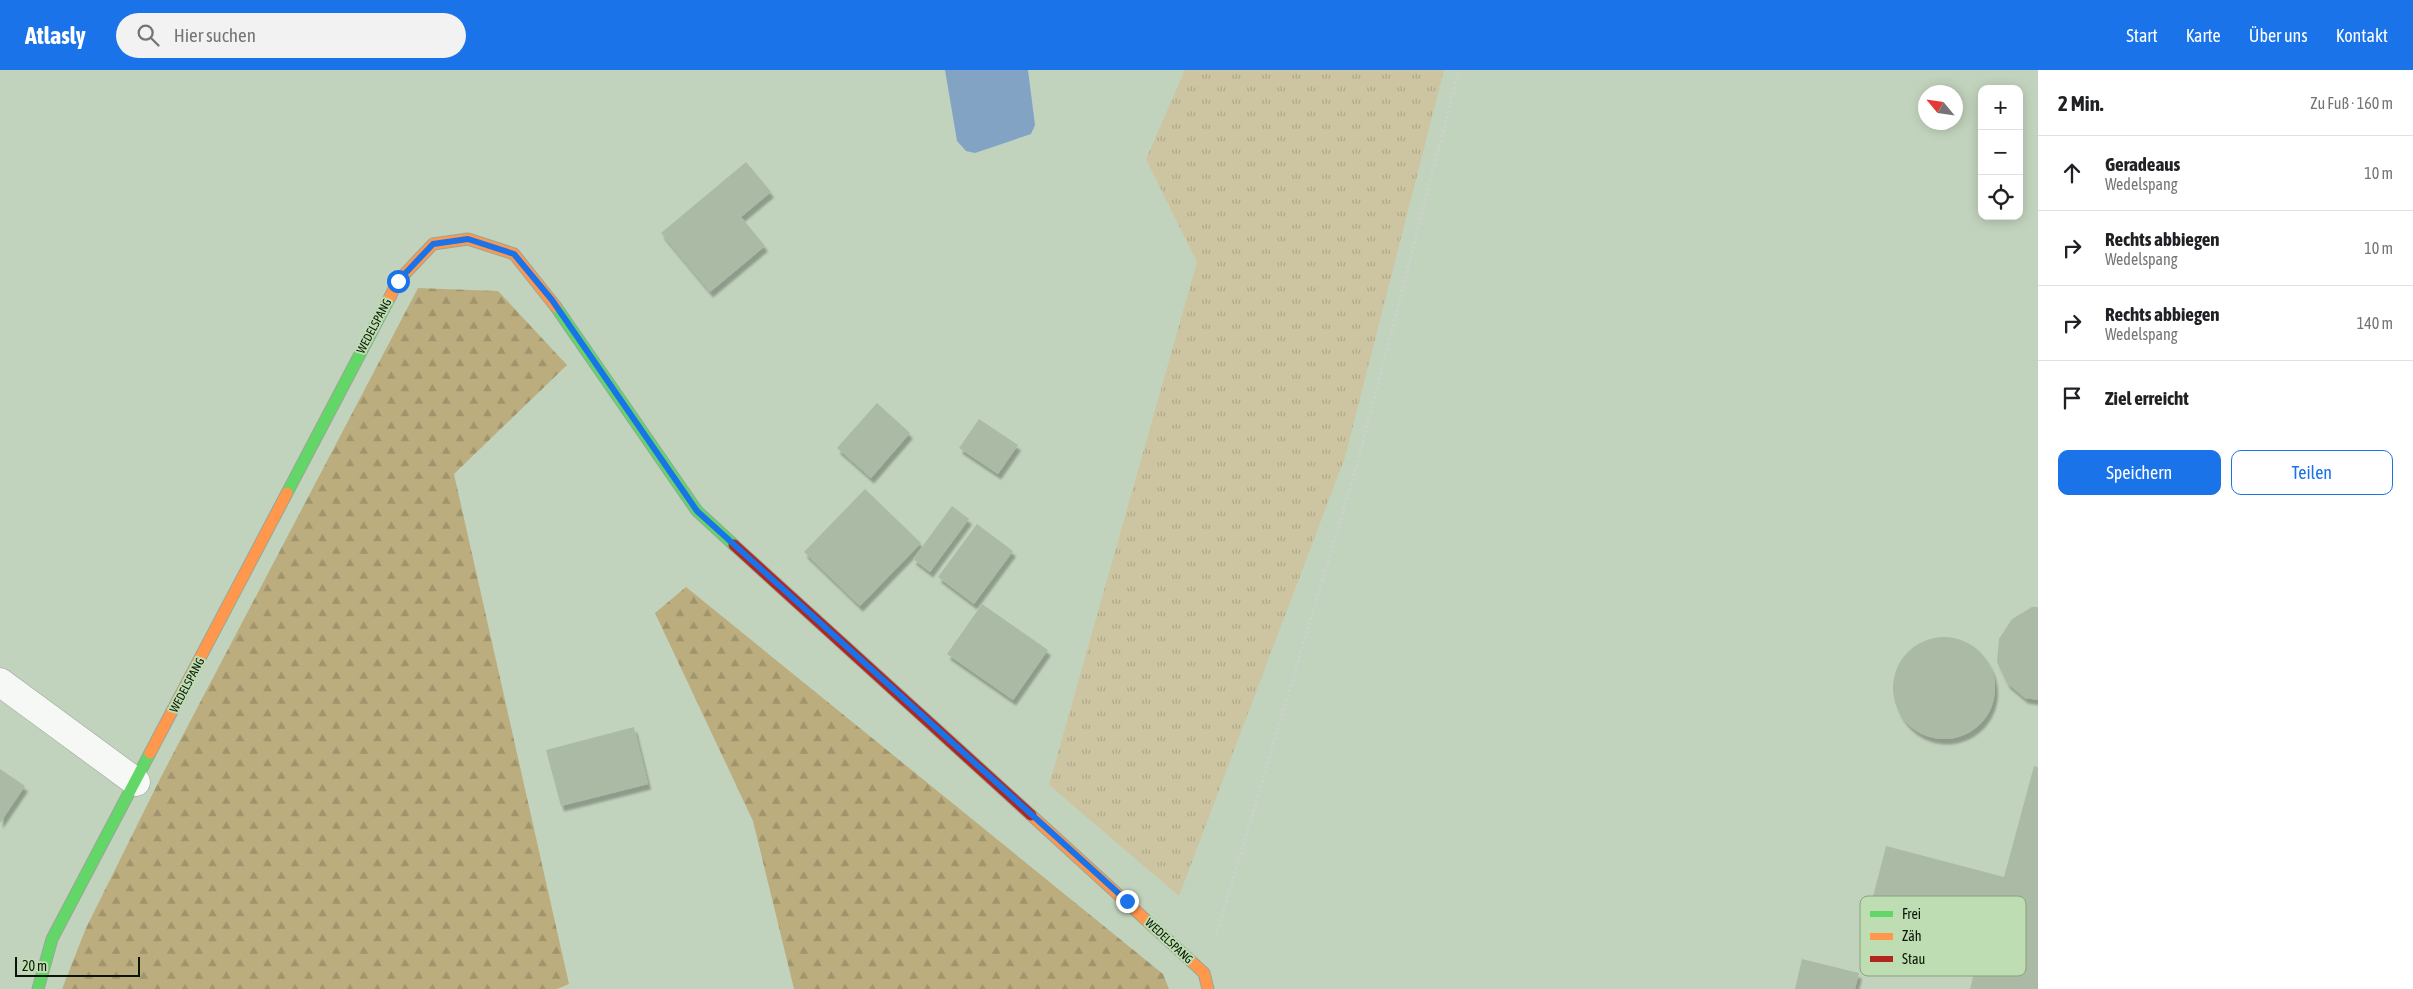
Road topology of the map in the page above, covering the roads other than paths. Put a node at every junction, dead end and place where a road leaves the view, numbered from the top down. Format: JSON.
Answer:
{"nodes":[{"id":1,"x":0,"y":682,"type":"edge"},
{"id":2,"x":136,"y":782,"type":"junction"},
{"id":3,"x":38,"y":989,"type":"edge"},
{"id":4,"x":1208,"y":989,"type":"edge"}],
"edges":[{"from":1,"to":2,"type":"street"},
{"from":2,"to":3,"type":"street","name":"WEDELSPANG"},
{"from":2,"to":4,"type":"street","name":"WEDELSPANG"}]}
